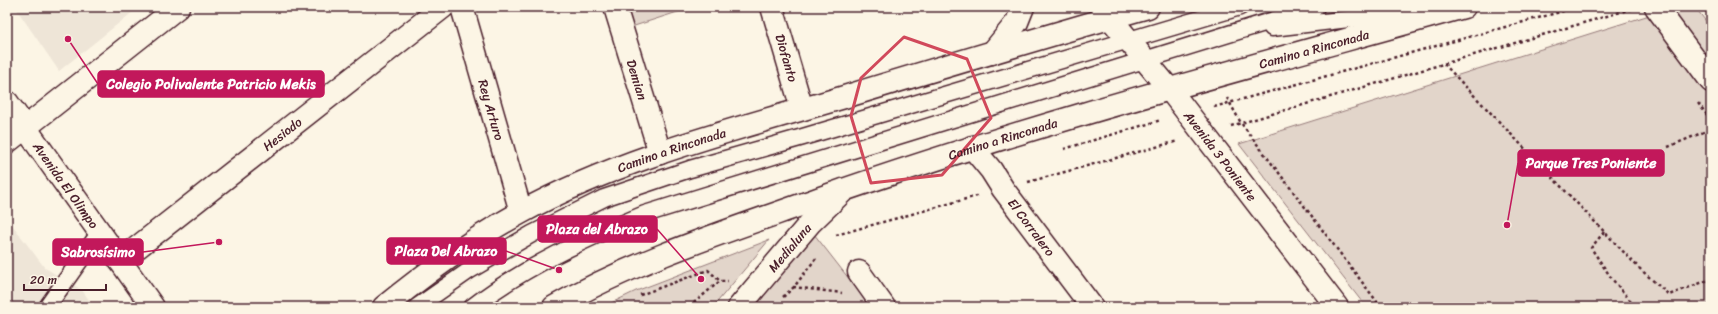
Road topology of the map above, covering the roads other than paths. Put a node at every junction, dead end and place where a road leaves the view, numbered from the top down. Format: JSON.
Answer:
{"nodes":[{"id":1,"x":178,"y":7,"type":"edge"},
{"id":2,"x":443,"y":7,"type":"edge"},
{"id":3,"x":462,"y":7,"type":"edge"},
{"id":4,"x":615,"y":7,"type":"edge"},
{"id":5,"x":772,"y":7,"type":"edge"},
{"id":6,"x":1023,"y":7,"type":"edge"},
{"id":7,"x":1148,"y":7,"type":"edge"},
{"id":8,"x":1240,"y":7,"type":"edge"},
{"id":9,"x":1316,"y":7,"type":"edge"},
{"id":10,"x":1449,"y":7,"type":"edge"},
{"id":11,"x":1464,"y":7,"type":"edge"},
{"id":12,"x":1656,"y":7,"type":"edge"},
{"id":13,"x":1105,"y":13,"type":"edge"},
{"id":14,"x":1231,"y":33,"type":"junction"},
{"id":15,"x":1129,"y":40,"type":"junction"},
{"id":16,"x":992,"y":53,"type":"junction"},
{"id":17,"x":1145,"y":60,"type":"junction"},
{"id":18,"x":1711,"y":81,"type":"edge"},
{"id":19,"x":1170,"y":90,"type":"junction"},
{"id":20,"x":7,"y":102,"type":"edge"},
{"id":21,"x":802,"y":109,"type":"junction"},
{"id":22,"x":26,"y":127,"type":"junction"},
{"id":23,"x":7,"y":142,"type":"edge"},
{"id":24,"x":972,"y":147,"type":"junction"},
{"id":25,"x":660,"y":153,"type":"junction"},
{"id":26,"x":844,"y":190,"type":"junction"},
{"id":27,"x":521,"y":212,"type":"junction"},
{"id":28,"x":100,"y":232,"type":"junction"},
{"id":29,"x":120,"y":261,"type":"junction"},
{"id":30,"x":858,"y":272,"type":"dead end"},
{"id":31,"x":880,"y":302,"type":"edge"},
{"id":32,"x":47,"y":307,"type":"edge"},
{"id":33,"x":152,"y":307,"type":"edge"},
{"id":34,"x":384,"y":307,"type":"edge"},
{"id":35,"x":417,"y":307,"type":"edge"},
{"id":36,"x":472,"y":307,"type":"edge"},
{"id":37,"x":554,"y":307,"type":"edge"},
{"id":38,"x":739,"y":307,"type":"edge"},
{"id":39,"x":1092,"y":307,"type":"edge"},
{"id":40,"x":1337,"y":307,"type":"edge"}],
"edges":[{"from":1,"to":22,"type":"main road"},
{"from":2,"to":29,"type":"main road","name":"Hesiodo"},
{"from":3,"to":27,"type":"main road","name":"Rey Arturo"},
{"from":4,"to":25,"type":"main road","name":"Demian"},
{"from":5,"to":21,"type":"main road","name":"Diofanto"},
{"from":6,"to":16,"type":"main road"},
{"from":7,"to":13,"type":"main road","name":"Camino a Rinconada"},
{"from":8,"to":15,"type":"lane"},
{"from":9,"to":14,"type":"lane"},
{"from":10,"to":14,"type":"lane"},
{"from":11,"to":19,"type":"main road","name":"Camino a Rinconada"},
{"from":12,"to":18,"type":"main road"},
{"from":13,"to":15,"type":"main road","name":"Avenida 3 Poniente"},
{"from":13,"to":16,"type":"main road","name":"Camino a Rinconada"},
{"from":14,"to":17,"type":"lane"},
{"from":15,"to":17,"type":"main road","name":"Avenida 3 Poniente"},
{"from":15,"to":35,"type":"lane"},
{"from":16,"to":21,"type":"main road","name":"Camino a Rinconada"},
{"from":17,"to":19,"type":"main road","name":"Avenida 3 Poniente"},
{"from":17,"to":36,"type":"lane"},
{"from":19,"to":24,"type":"main road","name":"Camino a Rinconada"},
{"from":19,"to":40,"type":"main road","name":"Avenida 3 Poniente"},
{"from":20,"to":22,"type":"main road","name":"Avenida El Olimpo"},
{"from":21,"to":25,"type":"main road","name":"Camino a Rinconada"},
{"from":22,"to":23,"type":"main road"},
{"from":22,"to":28,"type":"main road","name":"Avenida El Olimpo"},
{"from":24,"to":26,"type":"main road","name":"Camino a Rinconada"},
{"from":24,"to":39,"type":"main road","name":"El Corralero"},
{"from":25,"to":27,"type":"main road","name":"Camino a Rinconada"},
{"from":26,"to":37,"type":"main road","name":"Camino a Rinconada"},
{"from":26,"to":38,"type":"main road","name":"Medialuna"},
{"from":27,"to":34,"type":"main road","name":"Camino a Rinconada"},
{"from":28,"to":29,"type":"main road","name":"Avenida El Olimpo"},
{"from":28,"to":32,"type":"lane"},
{"from":29,"to":33,"type":"main road","name":"Avenida El Olimpo"},
{"from":30,"to":31,"type":"main road"}]}
